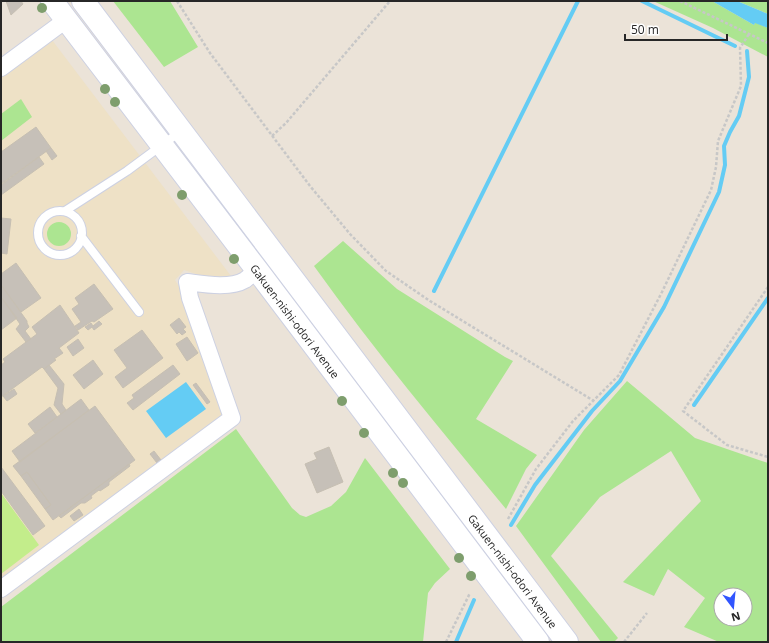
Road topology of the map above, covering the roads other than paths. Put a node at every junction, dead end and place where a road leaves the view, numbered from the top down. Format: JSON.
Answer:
{"nodes":[{"id":1,"x":52,"y":1,"type":"edge"},
{"id":2,"x":83,"y":1,"type":"edge"},
{"id":3,"x":66,"y":20,"type":"junction"},
{"id":4,"x":1,"y":68,"type":"edge"},
{"id":5,"x":181,"y":131,"type":"junction"},
{"id":6,"x":162,"y":145,"type":"junction"},
{"id":7,"x":65,"y":211,"type":"junction"},
{"id":8,"x":81,"y":236,"type":"junction"},
{"id":9,"x":257,"y":270,"type":"junction"},
{"id":10,"x":139,"y":312,"type":"dead end"},
{"id":11,"x":1,"y":589,"type":"edge"},
{"id":12,"x":538,"y":642,"type":"edge"},
{"id":13,"x":567,"y":642,"type":"edge"}],
"edges":[{"from":1,"to":3,"type":"main road","name":"Gakuen-nishi-odori Avenue"},
{"from":2,"to":5,"type":"main road","name":"Gakuen-nishi-odori Avenue"},
{"from":3,"to":4,"type":"street"},
{"from":3,"to":6,"type":"main road","name":"Gakuen-nishi-odori Avenue"},
{"from":5,"to":6,"type":"lane"},
{"from":5,"to":13,"type":"main road","name":"Gakuen-nishi-odori Avenue"},
{"from":6,"to":7,"type":"lane"},
{"from":6,"to":9,"type":"main road","name":"Gakuen-nishi-odori Avenue"},
{"from":7,"to":8,"type":"lane"},
{"from":7,"to":8,"type":"lane"},
{"from":8,"to":10,"type":"lane"},
{"from":9,"to":11,"type":"street"},
{"from":9,"to":12,"type":"main road","name":"Gakuen-nishi-odori Avenue"}]}
